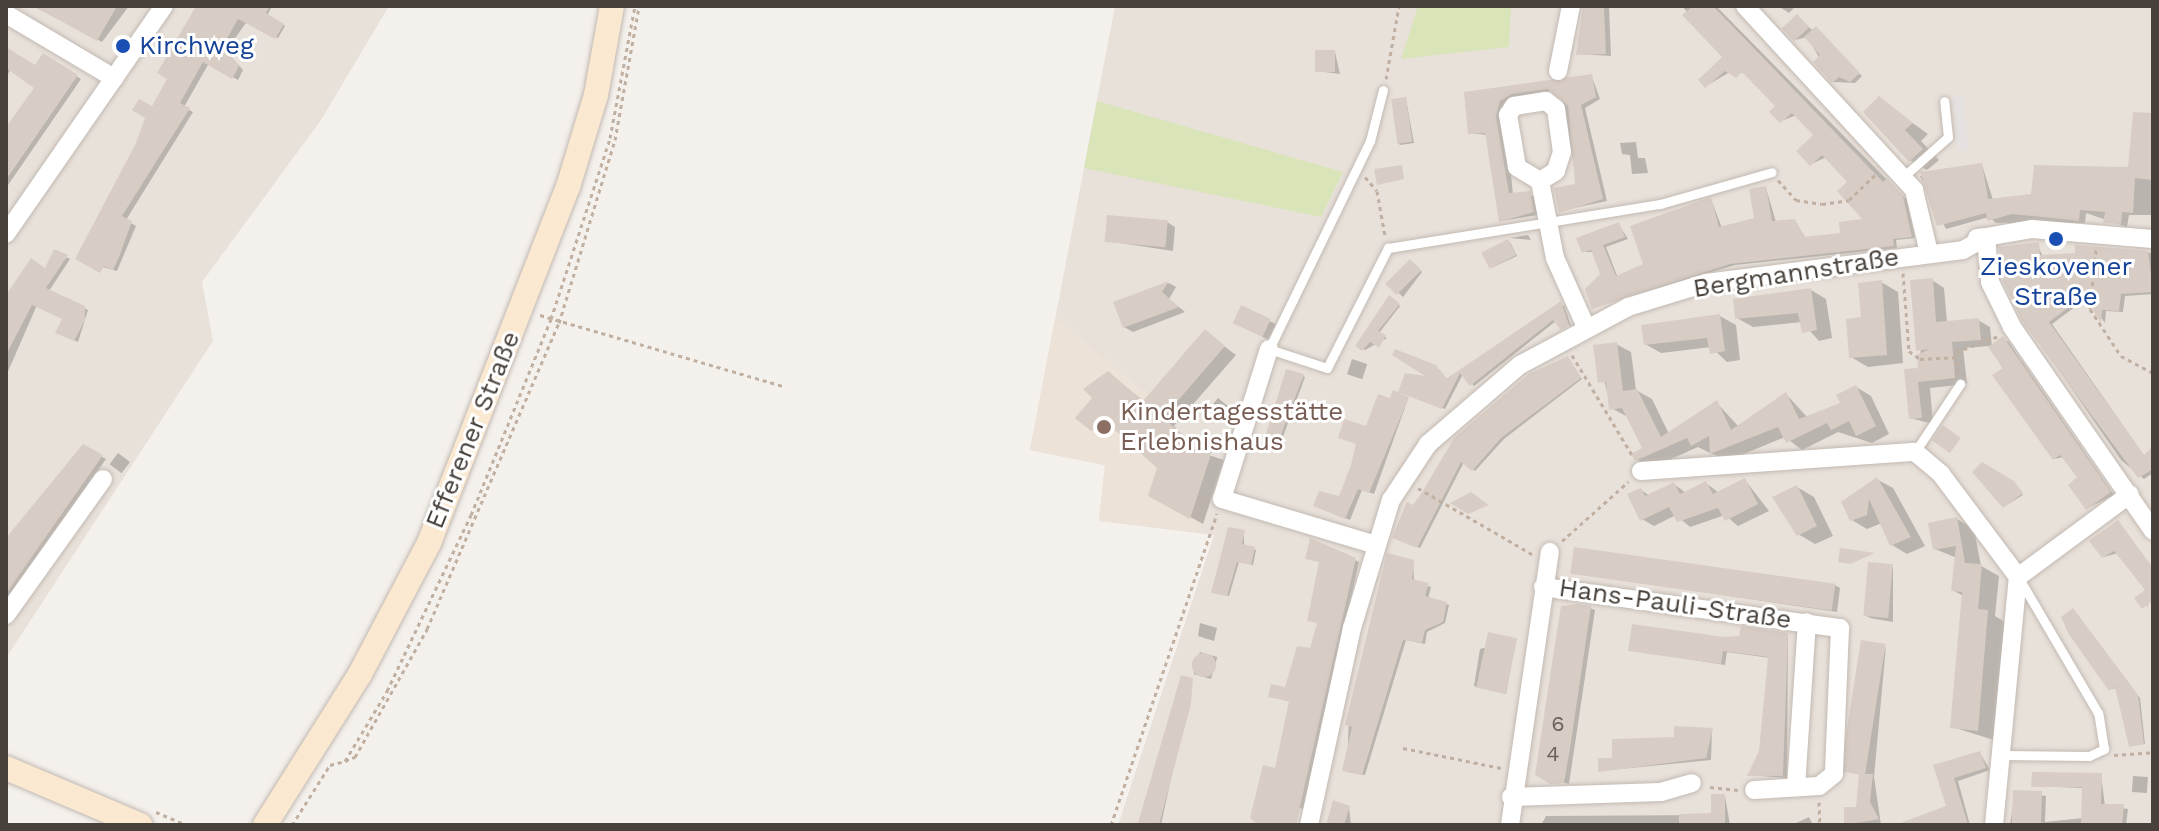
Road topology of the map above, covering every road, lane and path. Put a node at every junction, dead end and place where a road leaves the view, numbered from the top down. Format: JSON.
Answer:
{"nodes":[{"id":1,"x":164,"y":6,"type":"edge"},
{"id":2,"x":612,"y":6,"type":"edge"},
{"id":3,"x":639,"y":6,"type":"edge"},
{"id":4,"x":1399,"y":6,"type":"edge"},
{"id":5,"x":1571,"y":6,"type":"edge"},
{"id":6,"x":1745,"y":6,"type":"edge"},
{"id":7,"x":6,"y":14,"type":"edge"},
{"id":8,"x":1558,"y":71,"type":"dead end"},
{"id":9,"x":114,"y":78,"type":"junction"},
{"id":10,"x":1383,"y":90,"type":"joint"},
{"id":11,"x":1944,"y":101,"type":"dead end"},
{"id":12,"x":1888,"y":162,"type":"junction"},
{"id":13,"x":1356,"y":170,"type":"junction"},
{"id":14,"x":1772,"y":172,"type":"joint"},
{"id":15,"x":1903,"y":177,"type":"junction"},
{"id":16,"x":1540,"y":181,"type":"dead end"},
{"id":17,"x":1547,"y":224,"type":"junction"},
{"id":18,"x":2098,"y":233,"type":"junction"},
{"id":19,"x":6,"y":234,"type":"edge"},
{"id":20,"x":1986,"y":237,"type":"junction"},
{"id":21,"x":2153,"y":239,"type":"edge"},
{"id":22,"x":1388,"y":248,"type":"junction"},
{"id":23,"x":1928,"y":248,"type":"junction"},
{"id":24,"x":1902,"y":256,"type":"junction"},
{"id":25,"x":559,"y":323,"type":"junction"},
{"id":26,"x":1586,"y":327,"type":"junction"},
{"id":27,"x":2012,"y":327,"type":"junction"},
{"id":28,"x":1562,"y":339,"type":"junction"},
{"id":29,"x":1269,"y":349,"type":"junction"},
{"id":30,"x":1955,"y":357,"type":"junction"},
{"id":31,"x":1956,"y":370,"type":"dead end"},
{"id":32,"x":2153,"y":373,"type":"edge"},
{"id":33,"x":1960,"y":384,"type":"dead end"},
{"id":34,"x":786,"y":387,"type":"dead end"},
{"id":35,"x":1915,"y":452,"type":"junction"},
{"id":36,"x":1641,"y":471,"type":"junction"},
{"id":37,"x":103,"y":479,"type":"dead end"},
{"id":38,"x":1404,"y":480,"type":"junction"},
{"id":39,"x":2130,"y":494,"type":"junction"},
{"id":40,"x":1222,"y":499,"type":"junction"},
{"id":41,"x":2153,"y":531,"type":"edge"},
{"id":42,"x":1376,"y":545,"type":"junction"},
{"id":43,"x":1548,"y":557,"type":"junction"},
{"id":44,"x":2018,"y":577,"type":"junction"},
{"id":45,"x":1543,"y":587,"type":"junction"},
{"id":46,"x":6,"y":615,"type":"edge"},
{"id":47,"x":1807,"y":622,"type":"junction"},
{"id":48,"x":1403,"y":748,"type":"dead end"},
{"id":49,"x":2104,"y":749,"type":"junction"},
{"id":50,"x":2153,"y":752,"type":"edge"},
{"id":51,"x":1999,"y":755,"type":"junction"},
{"id":52,"x":345,"y":761,"type":"dead end"},
{"id":53,"x":6,"y":768,"type":"edge"},
{"id":54,"x":1515,"y":771,"type":"junction"},
{"id":55,"x":1692,"y":783,"type":"joint"},
{"id":56,"x":1819,"y":786,"type":"junction"},
{"id":57,"x":1796,"y":787,"type":"junction"},
{"id":58,"x":1754,"y":790,"type":"joint"},
{"id":59,"x":1511,"y":797,"type":"junction"},
{"id":60,"x":140,"y":825,"type":"edge"},
{"id":61,"x":265,"y":825,"type":"edge"},
{"id":62,"x":1111,"y":825,"type":"edge"},
{"id":63,"x":1309,"y":825,"type":"edge"},
{"id":64,"x":1510,"y":825,"type":"edge"},
{"id":65,"x":1820,"y":825,"type":"edge"},
{"id":66,"x":1994,"y":825,"type":"edge"}],
"edges":[{"from":1,"to":9,"type":"street"},
{"from":2,"to":61,"type":"street","name":"Efferener Straße"},
{"from":3,"to":25,"type":"path"},
{"from":4,"to":10,"type":"path"},
{"from":5,"to":8,"type":"street"},
{"from":6,"to":12,"type":"street"},
{"from":7,"to":9,"type":"street"},
{"from":9,"to":19,"type":"street"},
{"from":10,"to":13,"type":"lane"},
{"from":11,"to":15,"type":"lane"},
{"from":12,"to":14,"type":"path"},
{"from":12,"to":15,"type":"street"},
{"from":13,"to":22,"type":"path"},
{"from":13,"to":29,"type":"lane"},
{"from":14,"to":17,"type":"lane"},
{"from":15,"to":23,"type":"street"},
{"from":16,"to":17,"type":"street"},
{"from":17,"to":22,"type":"lane"},
{"from":17,"to":26,"type":"street"},
{"from":18,"to":20,"type":"street","name":"Bergmannstraße"},
{"from":18,"to":21,"type":"street","name":"Bergmannstraße"},
{"from":18,"to":32,"type":"path"},
{"from":20,"to":23,"type":"street","name":"Bergmannstraße"},
{"from":20,"to":23,"type":"street","name":"Bergmannstraße"},
{"from":20,"to":27,"type":"street"},
{"from":22,"to":29,"type":"lane"},
{"from":23,"to":24,"type":"street","name":"Bergmannstraße"},
{"from":24,"to":26,"type":"street","name":"Bergmannstraße"},
{"from":24,"to":30,"type":"path"},
{"from":25,"to":34,"type":"path"},
{"from":25,"to":52,"type":"path"},
{"from":26,"to":28,"type":"street","name":"Bergmannstraße"},
{"from":27,"to":30,"type":"path"},
{"from":27,"to":39,"type":"street"},
{"from":28,"to":36,"type":"path"},
{"from":28,"to":38,"type":"street","name":"Bergmannstraße"},
{"from":29,"to":40,"type":"street"},
{"from":30,"to":31,"type":"path"},
{"from":33,"to":35,"type":"lane"},
{"from":35,"to":36,"type":"street"},
{"from":35,"to":44,"type":"street"},
{"from":36,"to":43,"type":"path"},
{"from":37,"to":46,"type":"street"},
{"from":38,"to":42,"type":"street","name":"Bergmannstraße"},
{"from":38,"to":43,"type":"path"},
{"from":39,"to":41,"type":"street"},
{"from":39,"to":44,"type":"street"},
{"from":40,"to":42,"type":"street"},
{"from":40,"to":62,"type":"path"},
{"from":42,"to":63,"type":"street","name":"Bergmannstraße"},
{"from":43,"to":45,"type":"street"},
{"from":44,"to":49,"type":"lane"},
{"from":44,"to":51,"type":"street"},
{"from":45,"to":47,"type":"street","name":"Hans-Pauli-Straße"},
{"from":45,"to":54,"type":"street"},
{"from":47,"to":56,"type":"street","name":"Hans-Pauli-Straße"},
{"from":47,"to":57,"type":"street","name":"Hans-Pauli-Straße"},
{"from":48,"to":54,"type":"path"},
{"from":49,"to":50,"type":"path"},
{"from":49,"to":51,"type":"lane"},
{"from":51,"to":66,"type":"street"},
{"from":53,"to":60,"type":"street"},
{"from":54,"to":59,"type":"street"},
{"from":55,"to":58,"type":"path"},
{"from":55,"to":59,"type":"street"},
{"from":56,"to":57,"type":"street"},
{"from":56,"to":65,"type":"path"},
{"from":57,"to":58,"type":"street"},
{"from":59,"to":64,"type":"street"}]}
